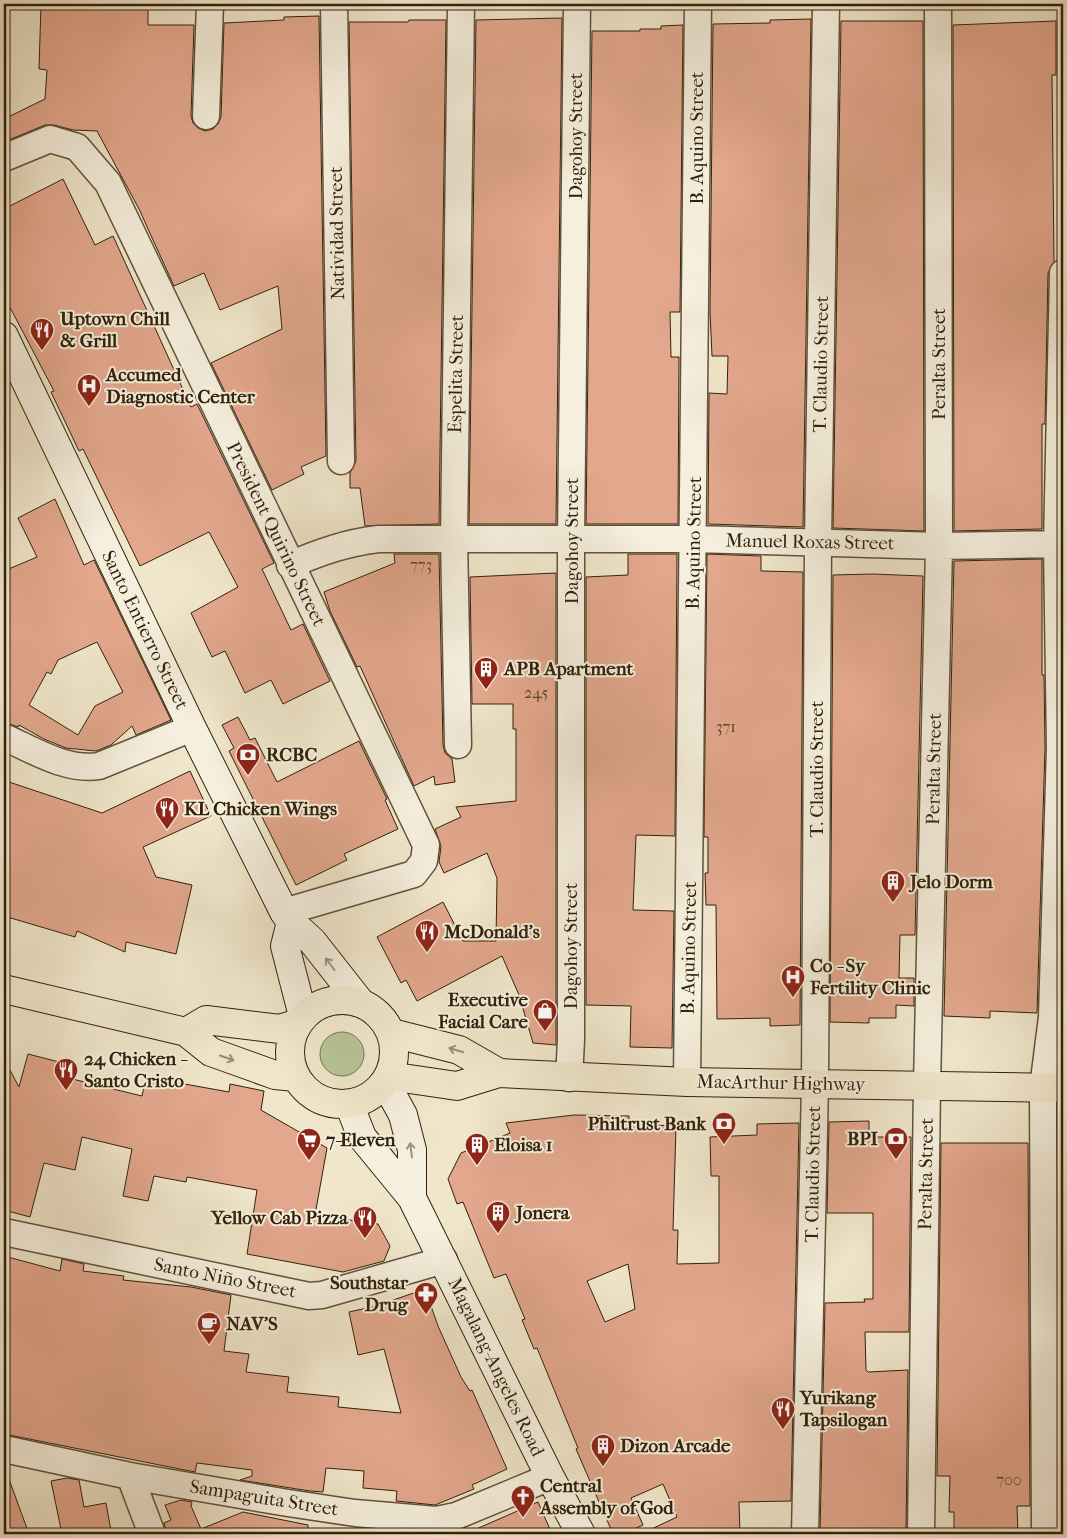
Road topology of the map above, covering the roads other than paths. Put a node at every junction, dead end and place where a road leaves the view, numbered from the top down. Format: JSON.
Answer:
{"nodes":[{"id":1,"x":210,"y":4,"type":"edge"},
{"id":2,"x":334,"y":4,"type":"edge"},
{"id":3,"x":461,"y":4,"type":"edge"},
{"id":4,"x":577,"y":4,"type":"edge"},
{"id":5,"x":698,"y":4,"type":"edge"},
{"id":6,"x":826,"y":4,"type":"edge"},
{"id":7,"x":938,"y":4,"type":"edge"},
{"id":8,"x":206,"y":116,"type":"dead end"},
{"id":9,"x":4,"y":158,"type":"edge"},
{"id":10,"x":1063,"y":273,"type":"edge"},
{"id":11,"x":4,"y":336,"type":"edge"},
{"id":12,"x":340,"y":461,"type":"dead end"},
{"id":13,"x":454,"y":538,"type":"junction"},
{"id":14,"x":571,"y":539,"type":"junction"},
{"id":15,"x":694,"y":539,"type":"junction"},
{"id":16,"x":818,"y":542,"type":"junction"},
{"id":17,"x":1060,"y":544,"type":"edge"},
{"id":18,"x":939,"y":546,"type":"junction"},
{"id":19,"x":290,"y":565,"type":"junction"},
{"id":20,"x":192,"y":728,"type":"junction"},
{"id":21,"x":4,"y":737,"type":"edge"},
{"id":22,"x":458,"y":745,"type":"dead end"},
{"id":23,"x":287,"y":917,"type":"junction"},
{"id":24,"x":4,"y":989,"type":"edge"},
{"id":25,"x":360,"y":1002,"type":"junction"},
{"id":26,"x":301,"y":1020,"type":"junction"},
{"id":27,"x":186,"y":1032,"type":"junction"},
{"id":28,"x":392,"y":1033,"type":"junction"},
{"id":29,"x":498,"y":1073,"type":"junction"},
{"id":30,"x":296,"y":1077,"type":"junction"},
{"id":31,"x":569,"y":1078,"type":"junction"},
{"id":32,"x":387,"y":1079,"type":"junction"},
{"id":33,"x":687,"y":1082,"type":"junction"},
{"id":34,"x":815,"y":1084,"type":"junction"},
{"id":35,"x":927,"y":1085,"type":"junction"},
{"id":36,"x":1053,"y":1088,"type":"edge"},
{"id":37,"x":350,"y":1104,"type":"junction"},
{"id":38,"x":412,"y":1198,"type":"junction"},
{"id":39,"x":4,"y":1232,"type":"edge"},
{"id":40,"x":444,"y":1260,"type":"junction"},
{"id":41,"x":4,"y":1449,"type":"edge"},
{"id":42,"x":130,"y":1476,"type":"junction"},
{"id":43,"x":550,"y":1476,"type":"junction"},
{"id":44,"x":360,"y":1524,"type":"edge"},
{"id":45,"x":152,"y":1534,"type":"edge"},
{"id":46,"x":581,"y":1534,"type":"edge"},
{"id":47,"x":805,"y":1534,"type":"edge"},
{"id":48,"x":921,"y":1534,"type":"edge"},
{"id":49,"x":1045,"y":1534,"type":"edge"}],
"edges":[{"from":1,"to":8,"type":"street"},
{"from":2,"to":12,"type":"street","name":"Natividad Street"},
{"from":3,"to":13,"type":"street","name":"Espelita Street"},
{"from":4,"to":14,"type":"street","name":"Dagohoy Street"},
{"from":5,"to":15,"type":"street","name":"B. Aquino Street"},
{"from":6,"to":16,"type":"street","name":"T. Claudio Street"},
{"from":7,"to":18,"type":"street","name":"Peralta Street"},
{"from":9,"to":19,"type":"street","name":"President Quirino Street"},
{"from":10,"to":17,"type":"street"},
{"from":11,"to":20,"type":"main road","name":"Santo Entierro Street"},
{"from":13,"to":14,"type":"street","name":"Manuel Roxas Street"},
{"from":13,"to":19,"type":"street","name":"Manuel Roxas Street"},
{"from":13,"to":22,"type":"street","name":"Espelita Street"},
{"from":14,"to":15,"type":"street","name":"Manuel Roxas Street"},
{"from":14,"to":31,"type":"street","name":"Dagohoy Street"},
{"from":15,"to":16,"type":"street","name":"Manuel Roxas Street"},
{"from":15,"to":33,"type":"street","name":"B. Aquino Street"},
{"from":16,"to":18,"type":"street","name":"Manuel Roxas Street"},
{"from":16,"to":34,"type":"street","name":"T. Claudio Street"},
{"from":17,"to":18,"type":"street","name":"Manuel Roxas Street"},
{"from":17,"to":36,"type":"street"},
{"from":18,"to":35,"type":"street","name":"Peralta Street"},
{"from":19,"to":23,"type":"street","name":"President Quirino Street"},
{"from":20,"to":21,"type":"street"},
{"from":20,"to":23,"type":"main road","name":"Santo Entierro Street"},
{"from":25,"to":23,"type":"main road","name":"Santo Entierro Street","one_way":true},
{"from":23,"to":26,"type":"main road"},
{"from":24,"to":27,"type":"highway"},
{"from":25,"to":26,"type":"highway"},
{"from":25,"to":28,"type":"highway"},
{"from":26,"to":27,"type":"highway"},
{"from":26,"to":30,"type":"highway"},
{"from":27,"to":30,"type":"highway","one_way":true},
{"from":29,"to":28,"type":"highway","name":"MacArthur Highway","one_way":true},
{"from":28,"to":32,"type":"highway"},
{"from":29,"to":31,"type":"highway","name":"MacArthur Highway"},
{"from":29,"to":32,"type":"highway","name":"MacArthur Highway"},
{"from":30,"to":37,"type":"highway"},
{"from":31,"to":33,"type":"highway","name":"MacArthur Highway"},
{"from":32,"to":37,"type":"highway"},
{"from":38,"to":32,"type":"main road","name":"Magalang-Angeles Road","one_way":true},
{"from":33,"to":34,"type":"highway","name":"MacArthur Highway"},
{"from":34,"to":35,"type":"highway","name":"MacArthur Highway"},
{"from":34,"to":47,"type":"street","name":"T. Claudio Street"},
{"from":35,"to":36,"type":"highway","name":"MacArthur Highway"},
{"from":35,"to":48,"type":"street","name":"Peralta Street"},
{"from":36,"to":49,"type":"street"},
{"from":37,"to":38,"type":"main road","name":"Magalang-Angeles Road"},
{"from":38,"to":40,"type":"main road","name":"Magalang-Angeles Road"},
{"from":39,"to":40,"type":"street","name":"Santo Niño Street"},
{"from":40,"to":43,"type":"main road","name":"Magalang-Angeles Road"},
{"from":41,"to":42,"type":"street","name":"Sampaguita Street"},
{"from":42,"to":44,"type":"street","name":"Sampaguita Street"},
{"from":42,"to":45,"type":"street"},
{"from":43,"to":44,"type":"street","name":"Sampaguita Street"},
{"from":43,"to":46,"type":"main road","name":"Magalang-Angeles Road"}]}
